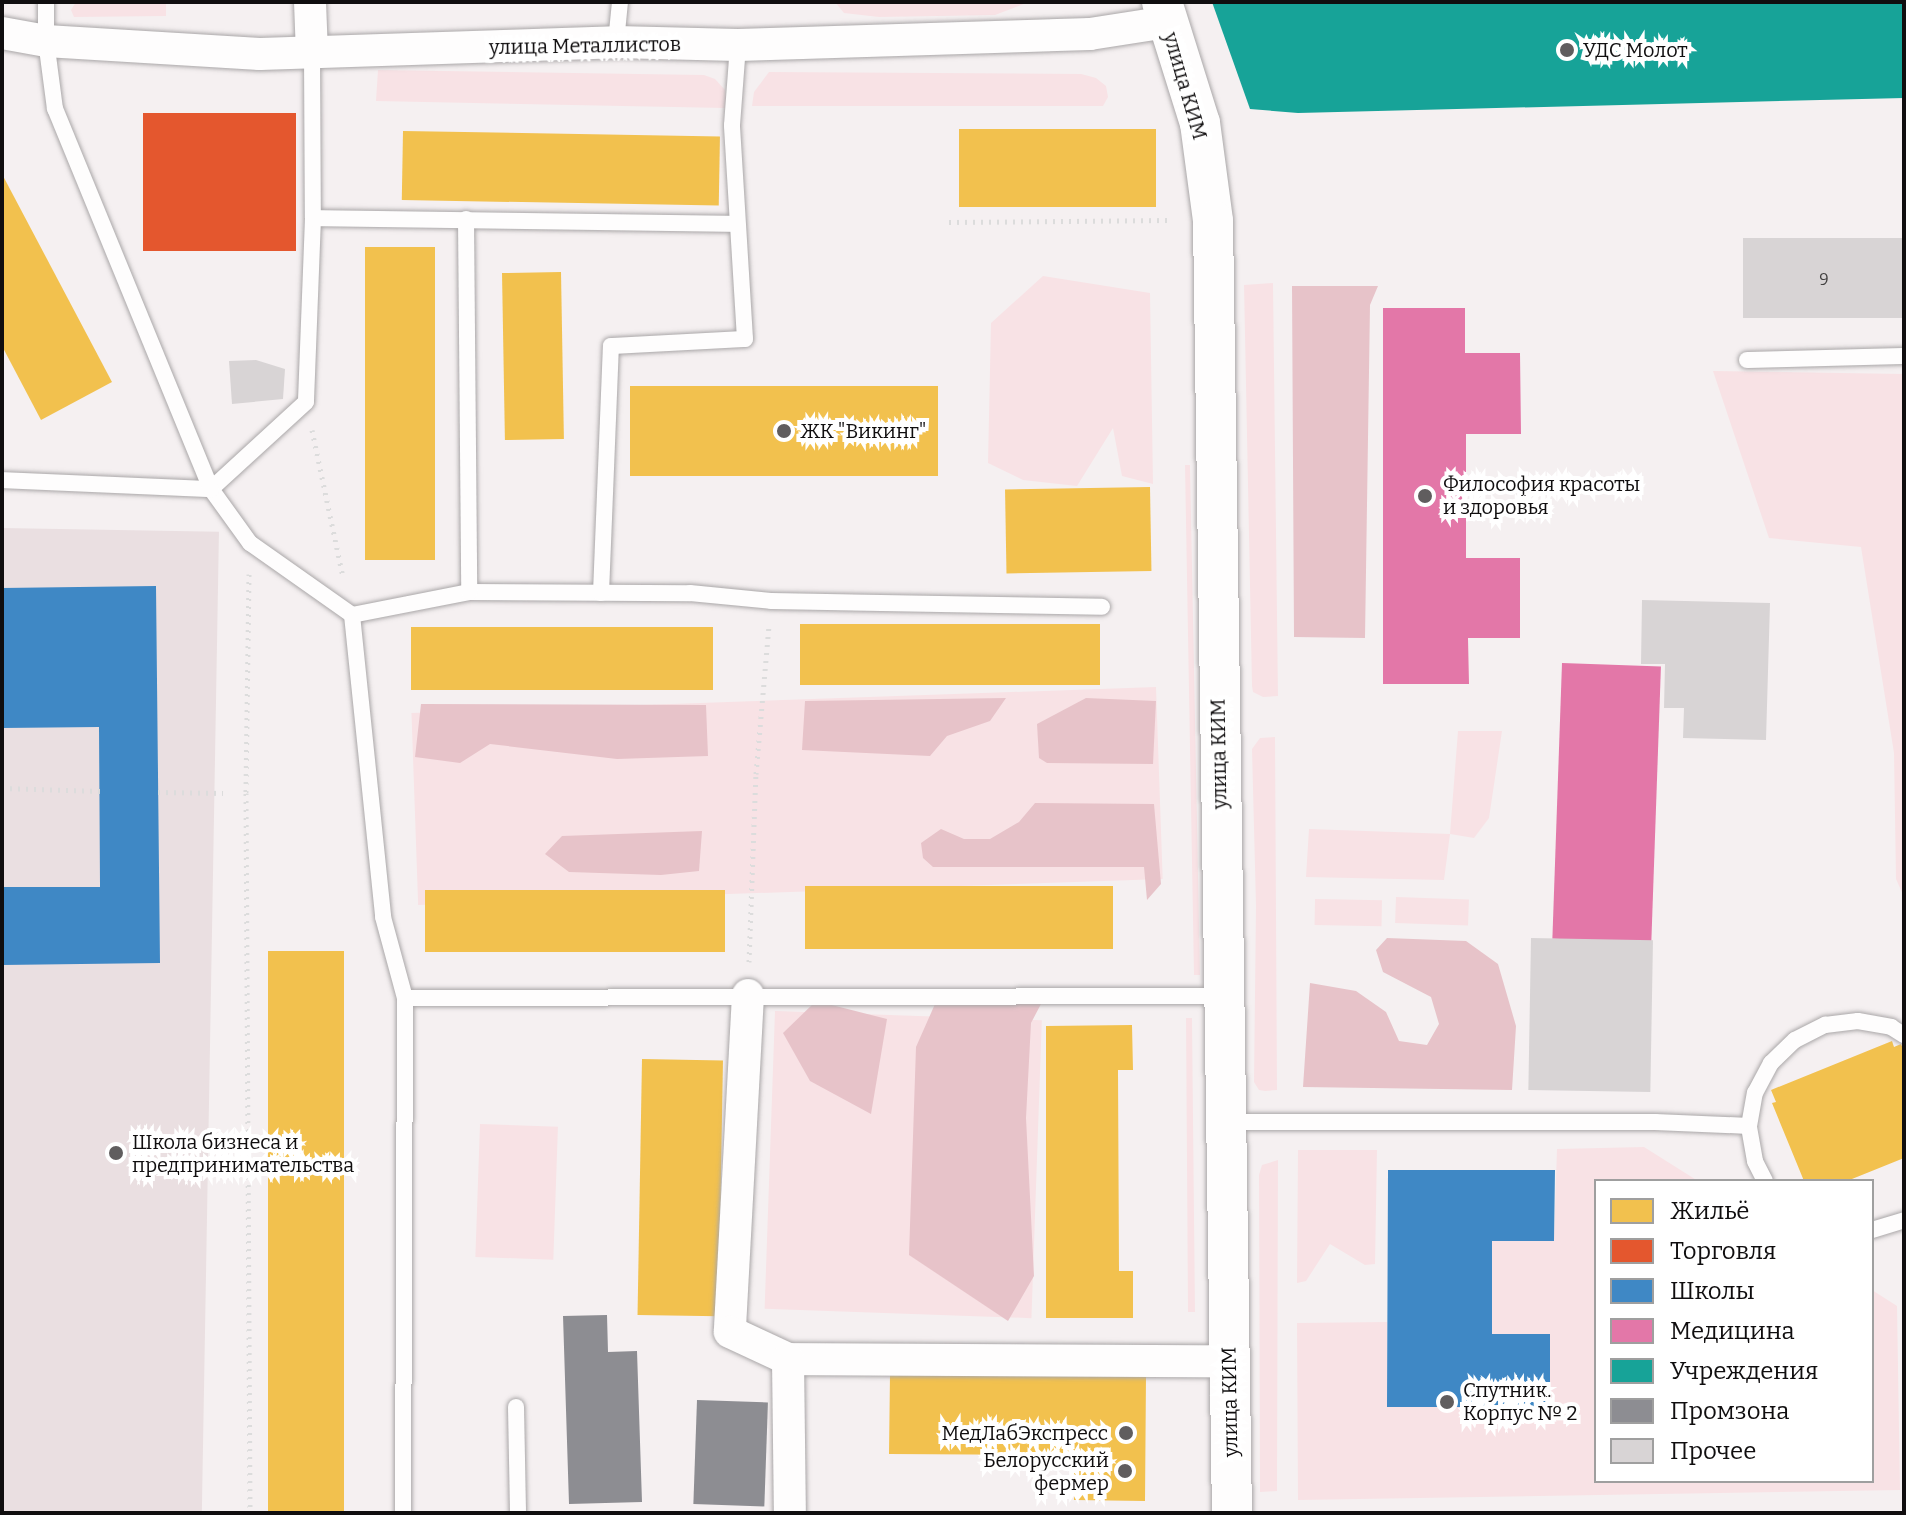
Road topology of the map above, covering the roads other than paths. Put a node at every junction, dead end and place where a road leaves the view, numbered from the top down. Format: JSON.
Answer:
{"nodes":[{"id":1,"x":46,"y":2,"type":"edge"},
{"id":2,"x":310,"y":2,"type":"edge"},
{"id":3,"x":620,"y":2,"type":"edge"},
{"id":4,"x":1165,"y":12,"type":"edge"},
{"id":5,"x":2,"y":33,"type":"edge"},
{"id":6,"x":46,"y":41,"type":"junction"},
{"id":7,"x":616,"y":42,"type":"junction"},
{"id":8,"x":738,"y":45,"type":"junction"},
{"id":9,"x":312,"y":54,"type":"junction"},
{"id":10,"x":313,"y":218,"type":"junction"},
{"id":11,"x":466,"y":219,"type":"junction"},
{"id":12,"x":736,"y":224,"type":"junction"},
{"id":13,"x":1904,"y":356,"type":"edge"},
{"id":14,"x":1747,"y":360,"type":"dead end"},
{"id":15,"x":2,"y":480,"type":"edge"},
{"id":16,"x":211,"y":489,"type":"junction"},
{"id":17,"x":469,"y":592,"type":"junction"},
{"id":18,"x":601,"y":593,"type":"junction"},
{"id":19,"x":1102,"y":607,"type":"dead end"},
{"id":20,"x":352,"y":615,"type":"junction"},
{"id":21,"x":748,"y":995,"type":"junction"},
{"id":22,"x":1226,"y":996,"type":"junction"},
{"id":23,"x":405,"y":998,"type":"junction"},
{"id":24,"x":1904,"y":1035,"type":"edge"},
{"id":25,"x":1227,"y":1122,"type":"junction"},
{"id":26,"x":1749,"y":1126,"type":"junction"},
{"id":27,"x":1764,"y":1179,"type":"edge"},
{"id":28,"x":1904,"y":1220,"type":"edge"},
{"id":29,"x":1874,"y":1229,"type":"edge"},
{"id":30,"x":788,"y":1359,"type":"junction"},
{"id":31,"x":1230,"y":1361,"type":"junction"},
{"id":32,"x":516,"y":1407,"type":"dead end"},
{"id":33,"x":403,"y":1513,"type":"edge"},
{"id":34,"x":518,"y":1513,"type":"edge"},
{"id":35,"x":790,"y":1513,"type":"edge"},
{"id":36,"x":1232,"y":1513,"type":"edge"}],
"edges":[{"from":1,"to":6,"type":"lane"},
{"from":2,"to":9,"type":"street"},
{"from":3,"to":7,"type":"lane"},
{"from":4,"to":8,"type":"street","name":"улица Металлистов"},
{"from":4,"to":22,"type":"street","name":"улица КИМ"},
{"from":5,"to":6,"type":"street","name":"улица Металлистов"},
{"from":6,"to":9,"type":"street","name":"улица Металлистов"},
{"from":6,"to":16,"type":"lane"},
{"from":7,"to":8,"type":"street","name":"улица Металлистов"},
{"from":7,"to":9,"type":"street","name":"улица Металлистов"},
{"from":8,"to":12,"type":"lane"},
{"from":9,"to":10,"type":"lane"},
{"from":10,"to":11,"type":"lane"},
{"from":10,"to":16,"type":"lane"},
{"from":11,"to":12,"type":"lane"},
{"from":11,"to":17,"type":"lane"},
{"from":12,"to":18,"type":"lane"},
{"from":13,"to":14,"type":"lane"},
{"from":15,"to":16,"type":"lane"},
{"from":16,"to":20,"type":"lane"},
{"from":17,"to":18,"type":"lane"},
{"from":17,"to":20,"type":"lane"},
{"from":18,"to":19,"type":"lane"},
{"from":20,"to":23,"type":"lane"},
{"from":21,"to":22,"type":"lane"},
{"from":21,"to":23,"type":"lane"},
{"from":21,"to":30,"type":"street"},
{"from":22,"to":25,"type":"street","name":"улица КИМ"},
{"from":23,"to":33,"type":"lane"},
{"from":24,"to":26,"type":"lane"},
{"from":25,"to":26,"type":"lane"},
{"from":25,"to":31,"type":"street","name":"улица КИМ"},
{"from":26,"to":27,"type":"lane"},
{"from":28,"to":29,"type":"lane"},
{"from":30,"to":31,"type":"street"},
{"from":30,"to":35,"type":"street"},
{"from":31,"to":36,"type":"street","name":"улица КИМ"},
{"from":32,"to":34,"type":"lane"}]}
